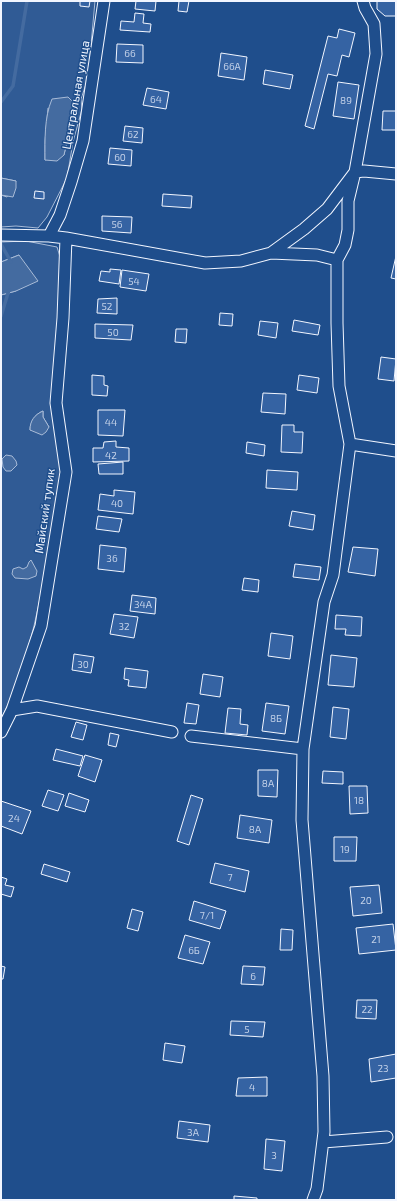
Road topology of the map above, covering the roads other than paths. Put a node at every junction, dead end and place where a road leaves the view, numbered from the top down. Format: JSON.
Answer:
{"nodes":[{"id":1,"x":104,"y":1,"type":"edge"},
{"id":2,"x":363,"y":1,"type":"edge"},
{"id":3,"x":355,"y":172,"type":"junction"},
{"id":4,"x":396,"y":174,"type":"edge"},
{"id":5,"x":1,"y":235,"type":"edge"},
{"id":6,"x":49,"y":236,"type":"junction"},
{"id":7,"x":66,"y":238,"type":"junction"},
{"id":8,"x":271,"y":254,"type":"junction"},
{"id":9,"x":337,"y":260,"type":"junction"},
{"id":10,"x":350,"y":444,"type":"junction"},
{"id":11,"x":396,"y":451,"type":"edge"},
{"id":12,"x":12,"y":710,"type":"junction"},
{"id":13,"x":1,"y":732,"type":"edge"},
{"id":14,"x":172,"y":732,"type":"dead end"},
{"id":15,"x":191,"y":736,"type":"dead end"},
{"id":16,"x":303,"y":749,"type":"junction"},
{"id":17,"x":387,"y":1137,"type":"dead end"},
{"id":18,"x":323,"y":1142,"type":"junction"},
{"id":19,"x":313,"y":1200,"type":"edge"}],
"edges":[{"from":1,"to":6,"type":"street","name":"Центральная улица"},
{"from":2,"to":3,"type":"street"},
{"from":3,"to":4,"type":"street"},
{"from":3,"to":8,"type":"street"},
{"from":3,"to":9,"type":"street"},
{"from":5,"to":6,"type":"street"},
{"from":6,"to":7,"type":"street"},
{"from":7,"to":8,"type":"street"},
{"from":7,"to":12,"type":"street","name":"Майский тупик"},
{"from":8,"to":9,"type":"street"},
{"from":9,"to":10,"type":"street"},
{"from":10,"to":11,"type":"street"},
{"from":10,"to":16,"type":"street"},
{"from":12,"to":13,"type":"street","name":"Майский тупик"},
{"from":12,"to":14,"type":"street"},
{"from":15,"to":16,"type":"street"},
{"from":16,"to":18,"type":"street"},
{"from":17,"to":18,"type":"street"},
{"from":18,"to":19,"type":"street"}]}
